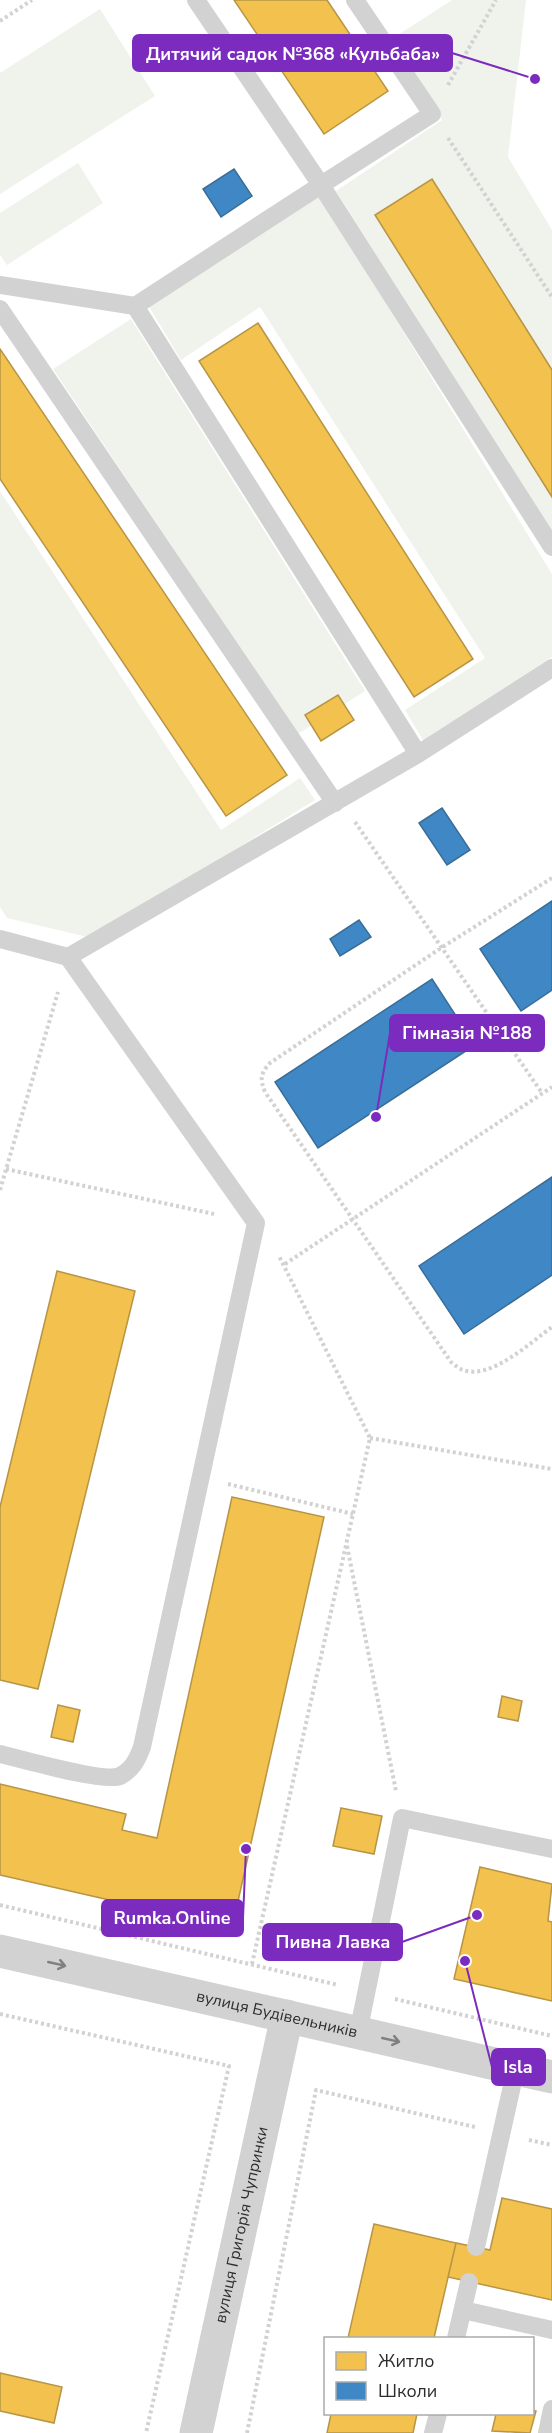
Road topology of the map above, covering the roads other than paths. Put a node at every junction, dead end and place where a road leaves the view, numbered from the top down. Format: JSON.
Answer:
{"nodes":[{"id":1,"x":196,"y":0,"type":"edge"},
{"id":2,"x":355,"y":0,"type":"edge"},
{"id":3,"x":321,"y":185,"type":"junction"},
{"id":4,"x":0,"y":285,"type":"edge"},
{"id":5,"x":135,"y":306,"type":"junction"},
{"id":6,"x":0,"y":309,"type":"edge"},
{"id":7,"x":552,"y":547,"type":"edge"},
{"id":8,"x":552,"y":668,"type":"edge"},
{"id":9,"x":418,"y":753,"type":"junction"},
{"id":10,"x":335,"y":803,"type":"junction"},
{"id":11,"x":0,"y":939,"type":"edge"},
{"id":12,"x":68,"y":957,"type":"junction"},
{"id":13,"x":0,"y":1754,"type":"edge"},
{"id":14,"x":552,"y":1849,"type":"edge"},
{"id":15,"x":0,"y":1951,"type":"edge"},
{"id":16,"x":286,"y":2016,"type":"junction"},
{"id":17,"x":358,"y":2033,"type":"junction"},
{"id":18,"x":516,"y":2068,"type":"junction"},
{"id":19,"x":552,"y":2077,"type":"edge"},
{"id":20,"x":476,"y":2247,"type":"dead end"},
{"id":21,"x":469,"y":2282,"type":"dead end"},
{"id":22,"x":463,"y":2310,"type":"junction"},
{"id":23,"x":552,"y":2330,"type":"edge"},
{"id":24,"x":456,"y":2337,"type":"edge"},
{"id":25,"x":552,"y":2409,"type":"edge"},
{"id":26,"x":196,"y":2433,"type":"edge"},
{"id":27,"x":547,"y":2433,"type":"edge"}],
"edges":[{"from":1,"to":3,"type":"lane"},
{"from":2,"to":3,"type":"lane"},
{"from":3,"to":5,"type":"lane"},
{"from":3,"to":7,"type":"lane"},
{"from":4,"to":5,"type":"lane"},
{"from":5,"to":9,"type":"lane"},
{"from":6,"to":10,"type":"lane"},
{"from":8,"to":9,"type":"lane"},
{"from":9,"to":10,"type":"lane"},
{"from":10,"to":12,"type":"lane"},
{"from":11,"to":12,"type":"lane"},
{"from":12,"to":13,"type":"lane"},
{"from":14,"to":17,"type":"lane"},
{"from":15,"to":16,"type":"street","name":"вулиця Будівельників","one_way":true},
{"from":16,"to":17,"type":"street","name":"вулиця Будівельників"},
{"from":16,"to":26,"type":"street","name":"вулиця Григорія Чупринки"},
{"from":17,"to":18,"type":"street","name":"вулиця Будівельників","one_way":true},
{"from":18,"to":19,"type":"street","name":"вулиця Будівельників"},
{"from":18,"to":20,"type":"lane"},
{"from":21,"to":22,"type":"lane"},
{"from":22,"to":23,"type":"lane"},
{"from":22,"to":24,"type":"lane"},
{"from":25,"to":27,"type":"lane"}]}
